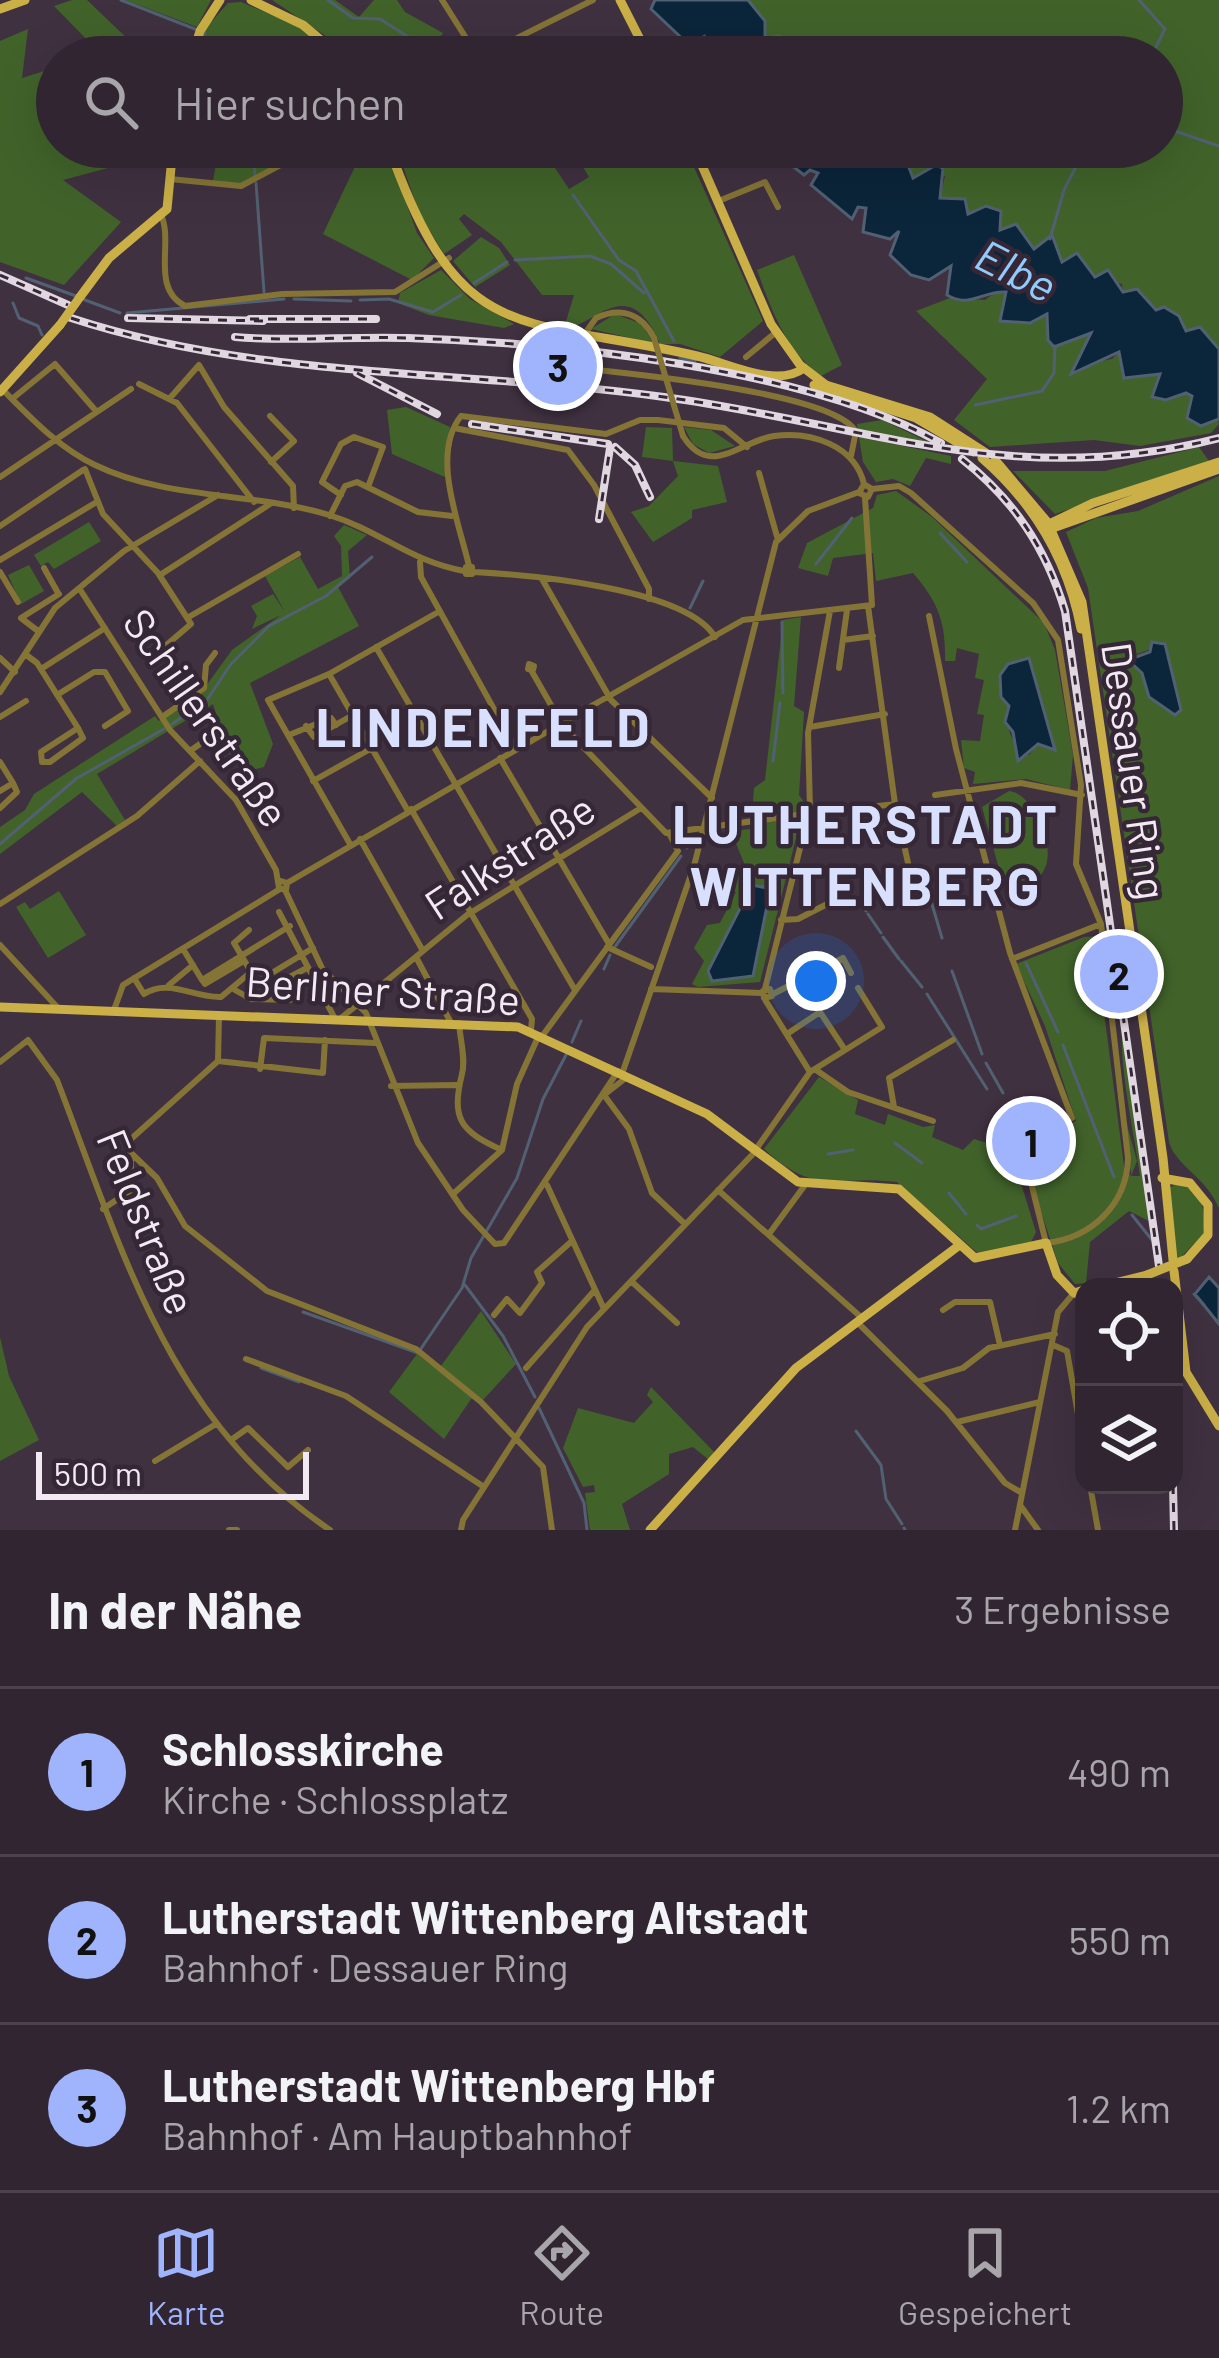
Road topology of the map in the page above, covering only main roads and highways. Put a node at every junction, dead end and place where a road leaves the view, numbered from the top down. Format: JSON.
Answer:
{"nodes":[{"id":1,"x":25,"y":0,"type":"edge"},
{"id":2,"x":620,"y":0,"type":"edge"},
{"id":3,"x":255,"y":1,"type":"edge"},
{"id":4,"x":217,"y":2,"type":"edge"},
{"id":5,"x":0,"y":9,"type":"edge"},
{"id":6,"x":199,"y":36,"type":"edge"},
{"id":7,"x":316,"y":36,"type":"edge"},
{"id":8,"x":638,"y":36,"type":"edge"},
{"id":9,"x":171,"y":168,"type":"edge"},
{"id":10,"x":397,"y":168,"type":"edge"},
{"id":11,"x":705,"y":168,"type":"edge"},
{"id":12,"x":802,"y":370,"type":"junction"},
{"id":13,"x":1,"y":390,"type":"edge"},
{"id":14,"x":1219,"y":465,"type":"edge"},
{"id":15,"x":1048,"y":527,"type":"junction"},
{"id":16,"x":0,"y":1007,"type":"edge"},
{"id":17,"x":1163,"y":1178,"type":"junction"},
{"id":18,"x":957,"y":1247,"type":"junction"},
{"id":19,"x":1135,"y":1278,"type":"edge"},
{"id":20,"x":1075,"y":1289,"type":"edge"},
{"id":21,"x":1219,"y":1426,"type":"edge"},
{"id":22,"x":650,"y":1530,"type":"edge"}],
"edges":[{"from":1,"to":5,"type":"main road"},
{"from":2,"to":8,"type":"main road"},
{"from":3,"to":7,"type":"main road"},
{"from":4,"to":6,"type":"main road"},
{"from":9,"to":13,"type":"main road","bridge":true},
{"from":10,"to":12,"type":"main road"},
{"from":11,"to":12,"type":"main road"},
{"from":12,"to":15,"type":"main road"},
{"from":14,"to":15,"type":"main road"},
{"from":15,"to":17,"type":"main road","name":"Dessauer Ring"},
{"from":15,"to":17,"type":"main road","name":"Dessauer Ring"},
{"from":16,"to":18,"type":"main road","name":"Berliner Straße"},
{"from":17,"to":19,"type":"main road","bridge":true},
{"from":17,"to":21,"type":"main road","name":"Dessauer Ring"},
{"from":18,"to":20,"type":"main road"},
{"from":18,"to":22,"type":"main road"}]}
